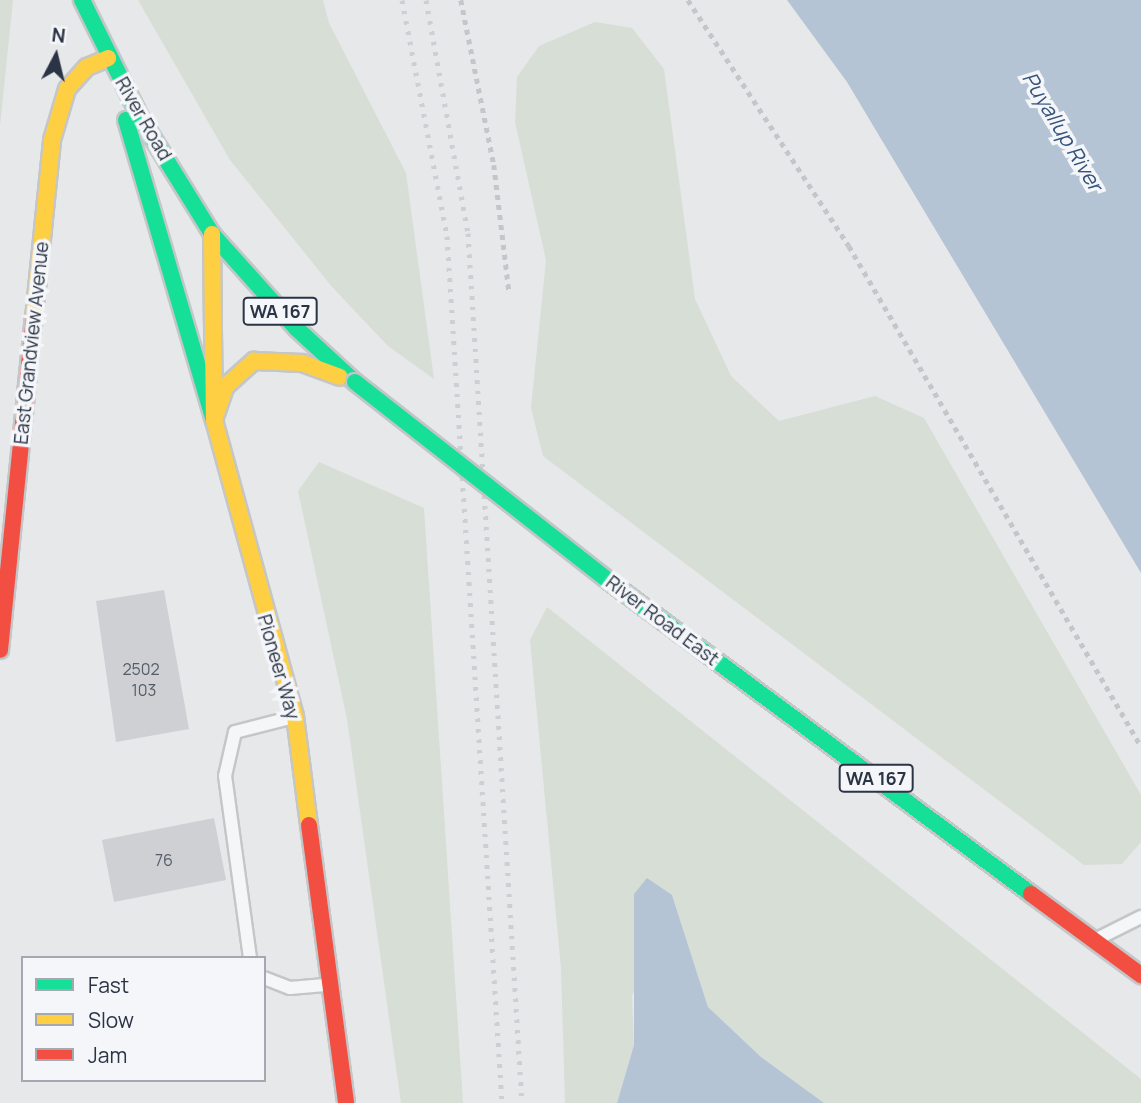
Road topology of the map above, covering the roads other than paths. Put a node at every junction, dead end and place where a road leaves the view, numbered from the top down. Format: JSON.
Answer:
{"nodes":[{"id":1,"x":82,"y":0,"type":"edge"},
{"id":2,"x":108,"y":58,"type":"junction"},
{"id":3,"x":212,"y":234,"type":"junction"},
{"id":4,"x":355,"y":383,"type":"junction"},
{"id":5,"x":214,"y":420,"type":"junction"},
{"id":6,"x":0,"y":650,"type":"edge"},
{"id":7,"x":295,"y":716,"type":"junction"},
{"id":8,"x":1141,"y":917,"type":"edge"},
{"id":9,"x":1094,"y":940,"type":"junction"},
{"id":10,"x":250,"y":956,"type":"edge"},
{"id":11,"x":1141,"y":975,"type":"edge"},
{"id":12,"x":266,"y":979,"type":"edge"},
{"id":13,"x":330,"y":985,"type":"junction"},
{"id":14,"x":346,"y":1103,"type":"edge"}],
"edges":[{"from":1,"to":2,"type":"main road","name":"River Road","number":"WA 167"},
{"from":2,"to":3,"type":"main road","name":"River Road","number":"WA 167"},
{"from":2,"to":5,"type":"main road"},
{"from":2,"to":6,"type":"main road","name":"East Grandview Avenue"},
{"from":3,"to":4,"type":"main road","name":"River Road East","number":"WA 167"},
{"from":3,"to":5,"type":"main road","name":"Pioneer Way"},
{"from":4,"to":5,"type":"main road"},
{"from":4,"to":9,"type":"main road","name":"River Road East","number":"WA 167","bridge":true},
{"from":5,"to":7,"type":"main road","name":"Pioneer Way"},
{"from":7,"to":10,"type":"lane"},
{"from":7,"to":13,"type":"main road","name":"Pioneer Way"},
{"from":8,"to":9,"type":"lane"},
{"from":9,"to":11,"type":"main road","name":"River Road East","number":"WA 167"},
{"from":12,"to":13,"type":"lane"},
{"from":13,"to":14,"type":"main road","name":"Pioneer Way"}]}
